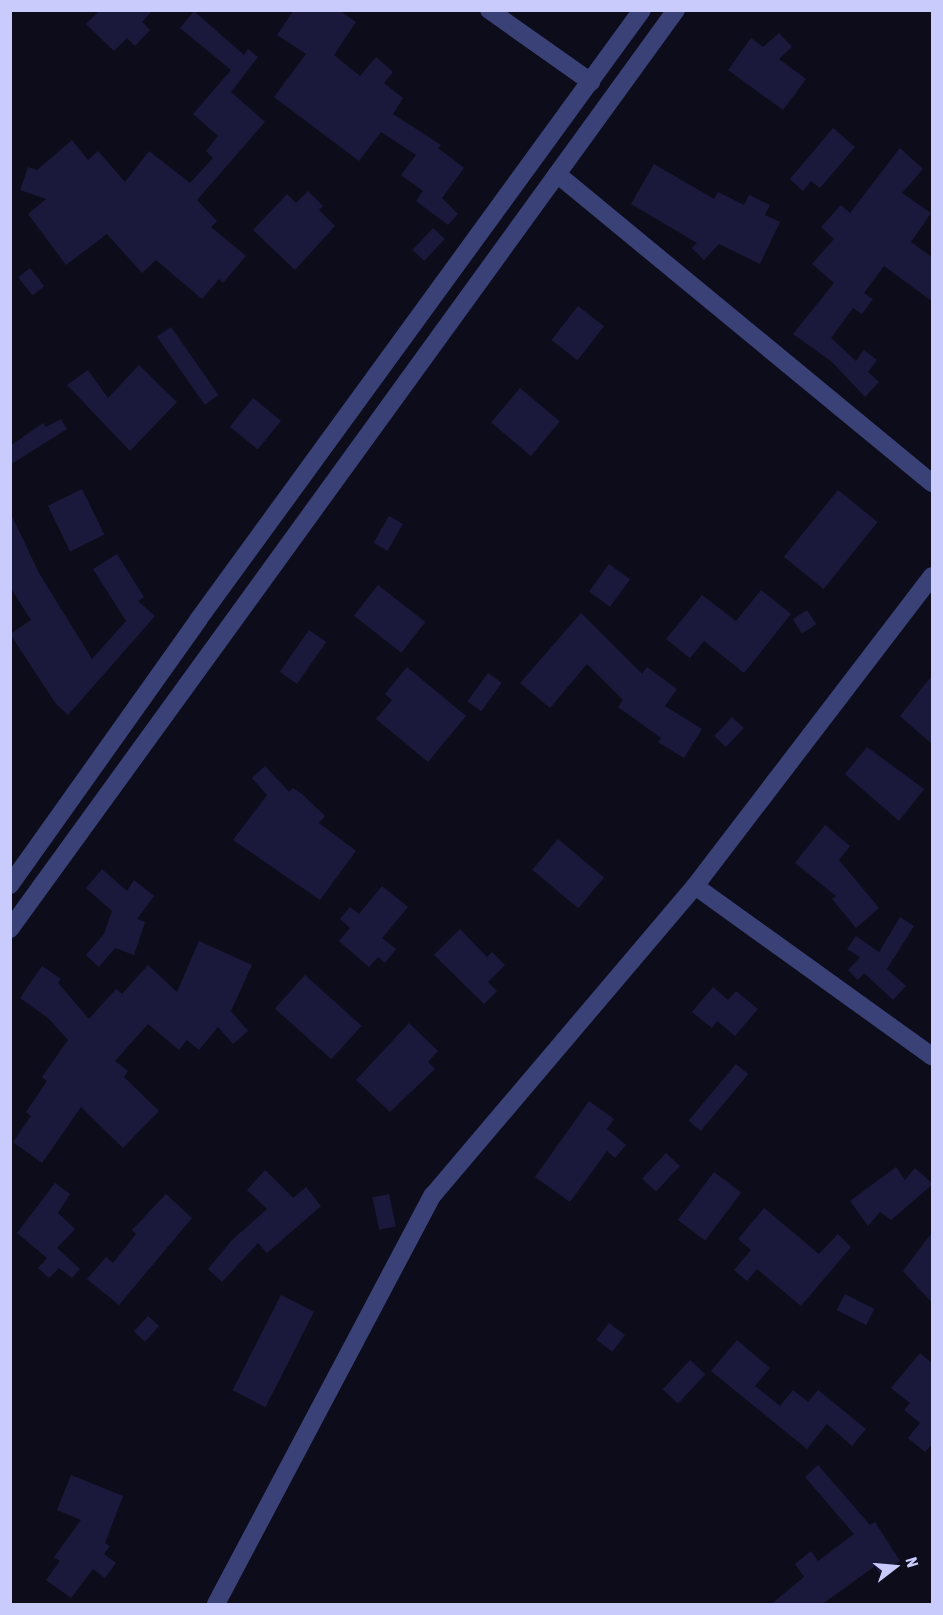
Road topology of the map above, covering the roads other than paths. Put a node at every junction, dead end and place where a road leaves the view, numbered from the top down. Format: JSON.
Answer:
{"nodes":[{"id":1,"x":489,"y":10,"type":"edge"},
{"id":2,"x":642,"y":10,"type":"edge"},
{"id":3,"x":676,"y":10,"type":"edge"},
{"id":4,"x":591,"y":82,"type":"junction"},
{"id":5,"x":557,"y":174,"type":"junction"},
{"id":6,"x":365,"y":394,"type":"junction"},
{"id":7,"x":387,"y":412,"type":"junction"},
{"id":8,"x":933,"y":483,"type":"edge"},
{"id":9,"x":933,"y":576,"type":"edge"},
{"id":10,"x":10,"y":885,"type":"edge"},
{"id":11,"x":695,"y":886,"type":"junction"},
{"id":12,"x":10,"y":929,"type":"edge"},
{"id":13,"x":933,"y":1056,"type":"edge"},
{"id":14,"x":216,"y":1605,"type":"edge"}],
"edges":[{"from":1,"to":4,"type":"street"},
{"from":2,"to":4,"type":"street"},
{"from":3,"to":5,"type":"street"},
{"from":4,"to":6,"type":"street"},
{"from":5,"to":7,"type":"street"},
{"from":5,"to":8,"type":"street"},
{"from":6,"to":7,"type":"street"},
{"from":6,"to":10,"type":"street"},
{"from":7,"to":12,"type":"street"},
{"from":9,"to":11,"type":"street"},
{"from":11,"to":13,"type":"street"},
{"from":11,"to":14,"type":"street"}]}
